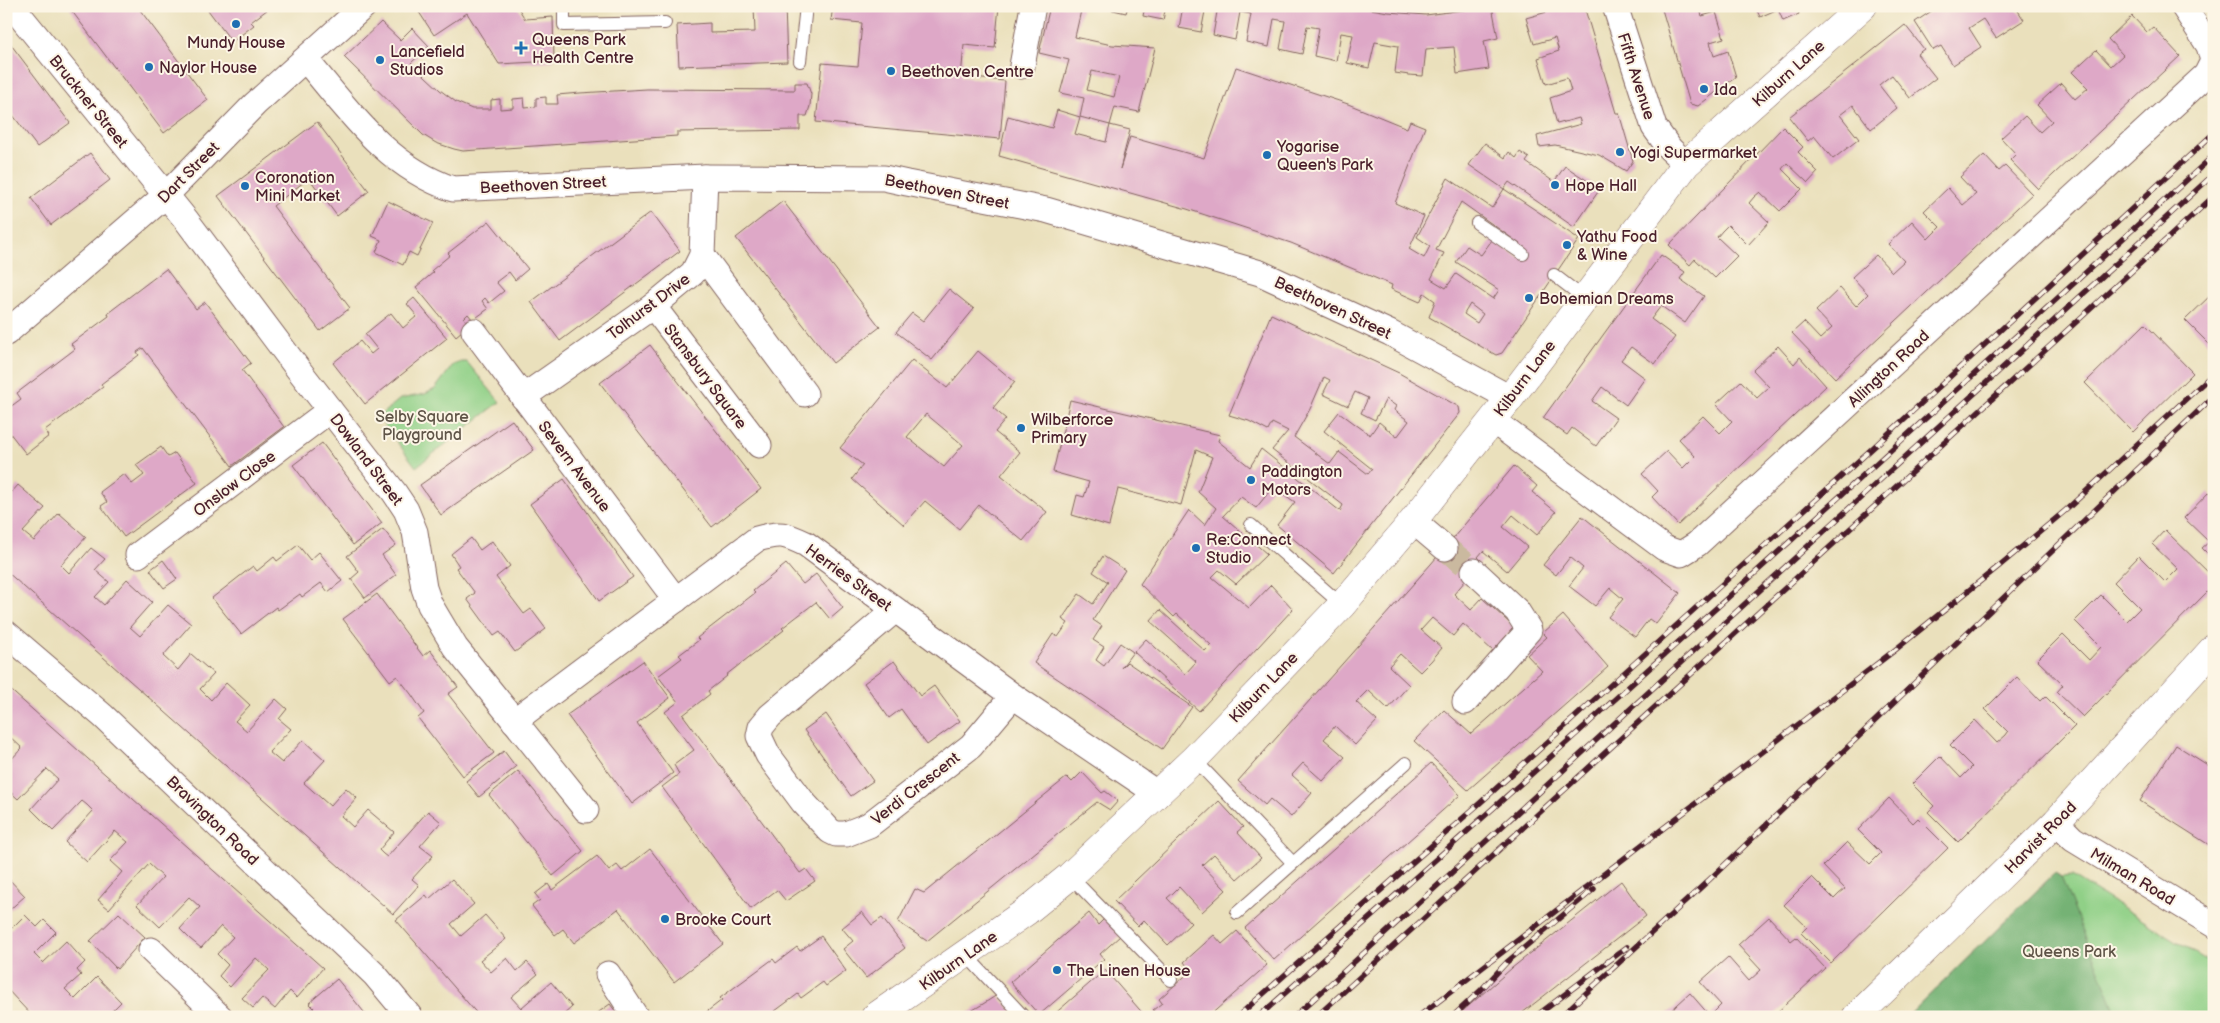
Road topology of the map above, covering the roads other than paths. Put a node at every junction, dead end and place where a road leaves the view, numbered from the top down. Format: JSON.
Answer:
{"nodes":[{"id":1,"x":12,"y":6,"type":"edge"},
{"id":2,"x":364,"y":6,"type":"edge"},
{"id":3,"x":564,"y":6,"type":"edge"},
{"id":4,"x":806,"y":6,"type":"edge"},
{"id":5,"x":1033,"y":6,"type":"edge"},
{"id":6,"x":1615,"y":6,"type":"edge"},
{"id":7,"x":1863,"y":6,"type":"edge"},
{"id":8,"x":2183,"y":6,"type":"edge"},
{"id":9,"x":666,"y":23,"type":"dead end"},
{"id":10,"x":306,"y":60,"type":"junction"},
{"id":11,"x":800,"y":61,"type":"dead end"},
{"id":12,"x":1022,"y":66,"type":"dead end"},
{"id":13,"x":1686,"y":164,"type":"junction"},
{"id":14,"x":705,"y":177,"type":"junction"},
{"id":15,"x":166,"y":195,"type":"junction"},
{"id":16,"x":1477,"y":223,"type":"dead end"},
{"id":17,"x":702,"y":254,"type":"junction"},
{"id":18,"x":1524,"y":254,"type":"dead end"},
{"id":19,"x":1554,"y":275,"type":"dead end"},
{"id":20,"x":1584,"y":298,"type":"junction"},
{"id":21,"x":653,"y":306,"type":"junction"},
{"id":22,"x":474,"y":331,"type":"dead end"},
{"id":23,"x":6,"y":333,"type":"edge"},
{"id":24,"x":805,"y":394,"type":"dead end"},
{"id":25,"x":523,"y":397,"type":"junction"},
{"id":26,"x":1510,"y":398,"type":"junction"},
{"id":27,"x":330,"y":410,"type":"junction"},
{"id":28,"x":1492,"y":420,"type":"junction"},
{"id":29,"x":758,"y":446,"type":"dead end"},
{"id":30,"x":1412,"y":521,"type":"junction"},
{"id":31,"x":1251,"y":525,"type":"dead end"},
{"id":32,"x":1445,"y":548,"type":"tunnel mouth"},
{"id":33,"x":138,"y":555,"type":"dead end"},
{"id":34,"x":1474,"y":571,"type":"tunnel mouth"},
{"id":35,"x":676,"y":600,"type":"junction"},
{"id":36,"x":1342,"y":605,"type":"junction"},
{"id":37,"x":895,"y":610,"type":"junction"},
{"id":38,"x":6,"y":634,"type":"edge"},
{"id":39,"x":2214,"y":648,"type":"edge"},
{"id":40,"x":1013,"y":696,"type":"junction"},
{"id":41,"x":1464,"y":702,"type":"dead end"},
{"id":42,"x":514,"y":721,"type":"junction"},
{"id":43,"x":1194,"y":759,"type":"junction"},
{"id":44,"x":1406,"y":763,"type":"dead end"},
{"id":45,"x":1158,"y":794,"type":"junction"},
{"id":46,"x":586,"y":810,"type":"dead end"},
{"id":47,"x":2056,"y":822,"type":"junction"},
{"id":48,"x":1293,"y":863,"type":"junction"},
{"id":49,"x":1070,"y":876,"type":"junction"},
{"id":50,"x":1237,"y":913,"type":"dead end"},
{"id":51,"x":2214,"y":925,"type":"edge"},
{"id":52,"x":150,"y":950,"type":"dead end"},
{"id":53,"x":966,"y":955,"type":"junction"},
{"id":54,"x":608,"y":974,"type":"dead end"},
{"id":55,"x":1171,"y":980,"type":"dead end"},
{"id":56,"x":220,"y":1017,"type":"edge"},
{"id":57,"x":410,"y":1017,"type":"edge"},
{"id":58,"x":636,"y":1017,"type":"edge"},
{"id":59,"x":875,"y":1017,"type":"edge"},
{"id":60,"x":1024,"y":1017,"type":"edge"},
{"id":61,"x":1856,"y":1017,"type":"edge"}],
"edges":[{"from":1,"to":15,"type":"street","name":"Bruckner Street"},
{"from":2,"to":10,"type":"street","name":"Dart Street"},
{"from":3,"to":9,"type":"lane"},
{"from":4,"to":11,"type":"lane"},
{"from":5,"to":12,"type":"street"},
{"from":6,"to":13,"type":"street","name":"Fifth Avenue"},
{"from":7,"to":13,"type":"main road","name":"Kilburn Lane"},
{"from":8,"to":28,"type":"street","name":"Allington Road"},
{"from":10,"to":14,"type":"street","name":"Beethoven Street"},
{"from":10,"to":15,"type":"street","name":"Dart Street"},
{"from":13,"to":20,"type":"main road","name":"Kilburn Lane"},
{"from":14,"to":17,"type":"street","name":"Tolhurst Drive"},
{"from":14,"to":26,"type":"street","name":"Beethoven Street"},
{"from":15,"to":23,"type":"street","name":"Dart Street"},
{"from":15,"to":27,"type":"street","name":"Dowland Street"},
{"from":16,"to":18,"type":"lane"},
{"from":17,"to":21,"type":"street","name":"Tolhurst Drive"},
{"from":17,"to":24,"type":"street"},
{"from":19,"to":20,"type":"lane"},
{"from":20,"to":26,"type":"main road","name":"Kilburn Lane"},
{"from":21,"to":25,"type":"street","name":"Tolhurst Drive"},
{"from":21,"to":29,"type":"street","name":"Stansbury Square"},
{"from":22,"to":25,"type":"street","name":"Severn Avenue"},
{"from":25,"to":35,"type":"street","name":"Severn Avenue"},
{"from":26,"to":28,"type":"main road","name":"Kilburn Lane"},
{"from":27,"to":33,"type":"street","name":"Onslow Close"},
{"from":27,"to":42,"type":"street","name":"Dowland Street"},
{"from":28,"to":30,"type":"main road","name":"Kilburn Lane"},
{"from":30,"to":32,"type":"street"},
{"from":30,"to":36,"type":"main road","name":"Kilburn Lane"},
{"from":31,"to":36,"type":"lane"},
{"from":34,"to":41,"type":"street"},
{"from":35,"to":37,"type":"street","name":"Herries Street"},
{"from":35,"to":42,"type":"street","name":"Herries Street"},
{"from":36,"to":43,"type":"main road","name":"Kilburn Lane"},
{"from":37,"to":40,"type":"street","name":"Herries Street"},
{"from":37,"to":40,"type":"street","name":"Verdi Crescent"},
{"from":38,"to":57,"type":"street","name":"Bravington Road"},
{"from":39,"to":47,"type":"main road","name":"Harvist Road"},
{"from":40,"to":45,"type":"street","name":"Herries Street"},
{"from":42,"to":46,"type":"street","name":"Dowland Street"},
{"from":43,"to":45,"type":"main road","name":"Kilburn Lane"},
{"from":43,"to":48,"type":"lane"},
{"from":44,"to":48,"type":"lane"},
{"from":45,"to":49,"type":"main road","name":"Kilburn Lane"},
{"from":47,"to":51,"type":"street","name":"Milman Road"},
{"from":47,"to":61,"type":"main road","name":"Harvist Road"},
{"from":48,"to":50,"type":"lane"},
{"from":49,"to":53,"type":"main road","name":"Kilburn Lane"},
{"from":49,"to":55,"type":"lane"},
{"from":52,"to":56,"type":"street"},
{"from":53,"to":59,"type":"main road","name":"Kilburn Lane"},
{"from":53,"to":60,"type":"lane"},
{"from":54,"to":58,"type":"street"}]}
